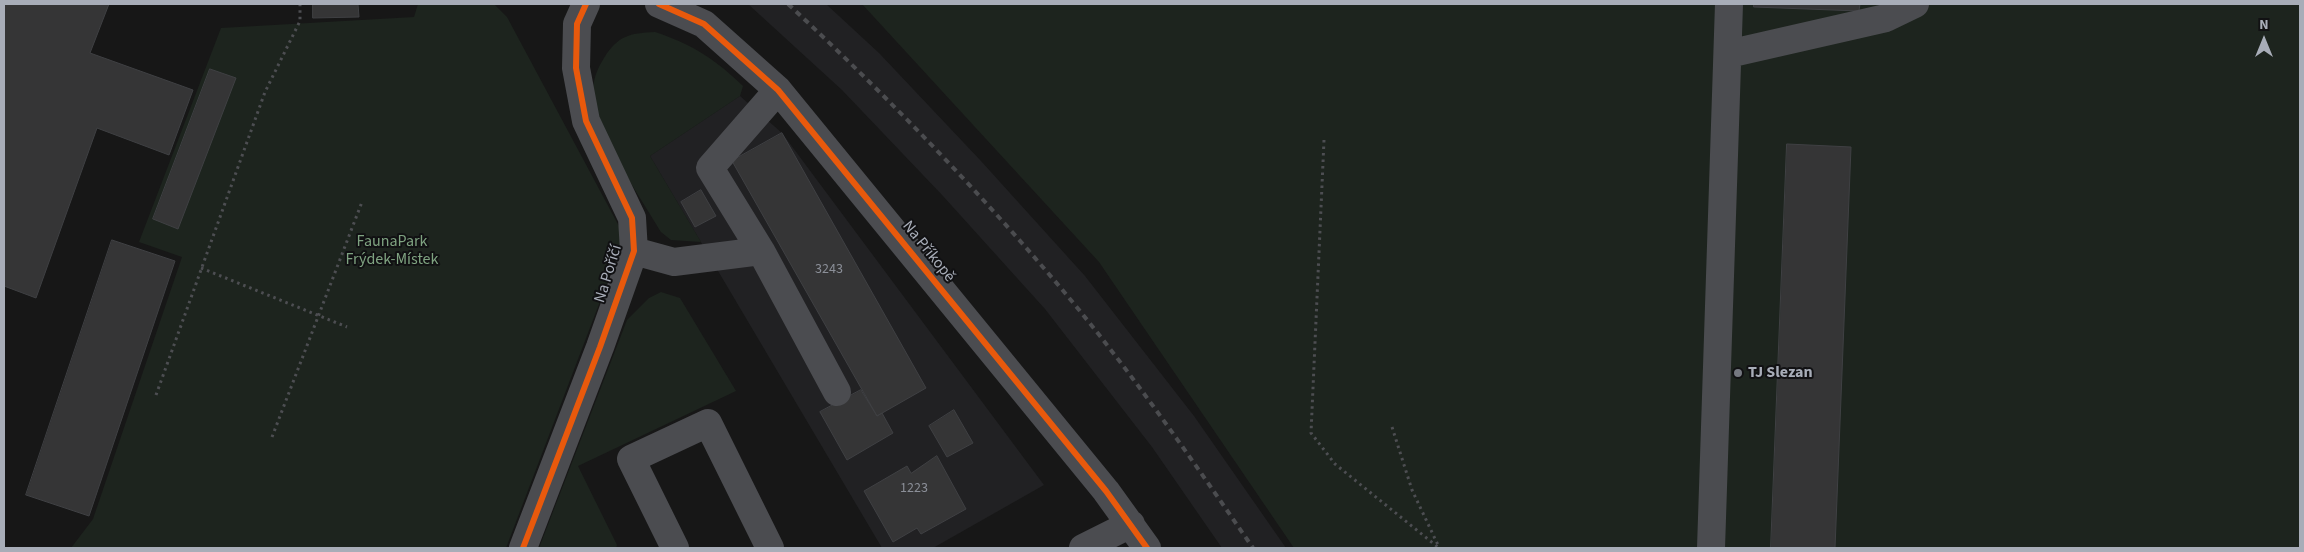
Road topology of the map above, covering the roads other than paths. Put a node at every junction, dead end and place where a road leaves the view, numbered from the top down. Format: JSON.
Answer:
{"nodes":[{"id":1,"x":586,"y":4,"type":"edge"},
{"id":2,"x":659,"y":4,"type":"edge"},
{"id":3,"x":1729,"y":4,"type":"edge"},
{"id":4,"x":1915,"y":4,"type":"edge"},
{"id":5,"x":1728,"y":54,"type":"junction"},
{"id":6,"x":778,"y":90,"type":"junction"},
{"id":7,"x":634,"y":251,"type":"junction"},
{"id":8,"x":761,"y":251,"type":"junction"},
{"id":9,"x":838,"y":392,"type":"dead end"},
{"id":10,"x":1131,"y":524,"type":"junction"},
{"id":11,"x":522,"y":548,"type":"edge"},
{"id":12,"x":674,"y":548,"type":"edge"},
{"id":13,"x":770,"y":548,"type":"edge"},
{"id":14,"x":1083,"y":548,"type":"edge"},
{"id":15,"x":1147,"y":548,"type":"edge"},
{"id":16,"x":1711,"y":548,"type":"edge"}],
"edges":[{"from":1,"to":7,"type":"street","name":"Na Poříčí"},
{"from":2,"to":6,"type":"street","name":"Na Příkopě"},
{"from":3,"to":5,"type":"street"},
{"from":4,"to":5,"type":"street"},
{"from":5,"to":16,"type":"street"},
{"from":6,"to":8,"type":"street"},
{"from":6,"to":10,"type":"street","name":"Na Příkopě"},
{"from":7,"to":8,"type":"street"},
{"from":7,"to":11,"type":"street","name":"Na Poříčí"},
{"from":8,"to":9,"type":"street"},
{"from":10,"to":14,"type":"street"},
{"from":10,"to":15,"type":"street","name":"Na Příkopě"},
{"from":12,"to":13,"type":"street"}]}
